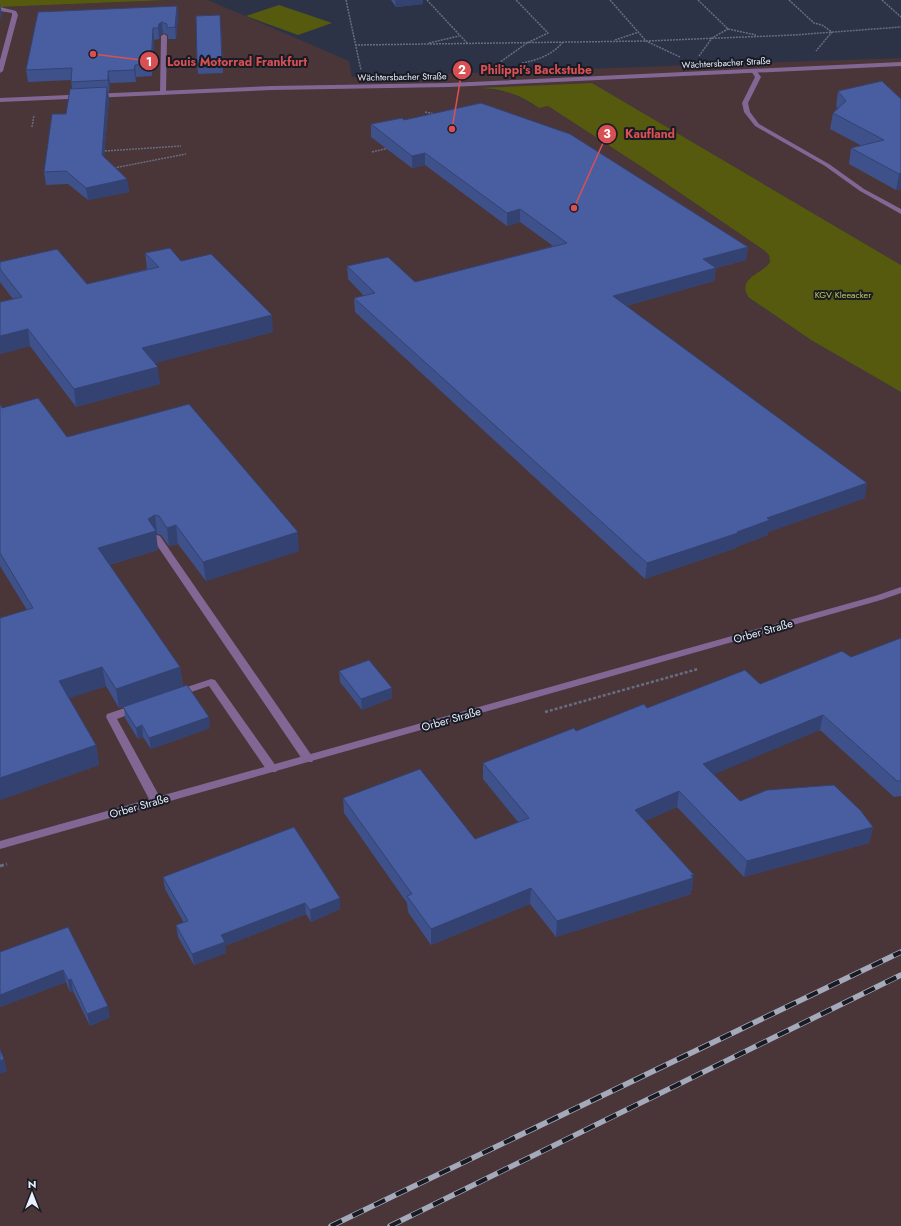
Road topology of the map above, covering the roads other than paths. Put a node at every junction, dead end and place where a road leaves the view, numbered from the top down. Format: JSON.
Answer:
{"nodes":[{"id":1,"x":0,"y":9,"type":"edge"},
{"id":2,"x":164,"y":36,"type":"edge"},
{"id":3,"x":901,"y":64,"type":"edge"},
{"id":4,"x":754,"y":70,"type":"junction"},
{"id":5,"x":0,"y":71,"type":"edge"},
{"id":6,"x":163,"y":92,"type":"junction"},
{"id":7,"x":0,"y":100,"type":"edge"},
{"id":8,"x":901,"y":212,"type":"edge"},
{"id":9,"x":157,"y":538,"type":"edge"},
{"id":10,"x":901,"y":590,"type":"edge"},
{"id":11,"x":169,"y":697,"type":"edge"},
{"id":12,"x":147,"y":704,"type":"edge"},
{"id":13,"x":308,"y":759,"type":"junction"},
{"id":14,"x":272,"y":769,"type":"junction"},
{"id":15,"x":156,"y":801,"type":"junction"},
{"id":16,"x":0,"y":845,"type":"edge"}],
"edges":[{"from":1,"to":5,"type":"street"},
{"from":2,"to":6,"type":"street"},
{"from":3,"to":4,"type":"street","name":"Wächtersbacher Straße"},
{"from":4,"to":6,"type":"street","name":"Wächtersbacher Straße"},
{"from":4,"to":8,"type":"street"},
{"from":6,"to":7,"type":"street","name":"Wächtersbacher Straße"},
{"from":9,"to":13,"type":"street"},
{"from":10,"to":13,"type":"street","name":"Orber Straße"},
{"from":11,"to":14,"type":"street"},
{"from":12,"to":15,"type":"street"},
{"from":13,"to":14,"type":"street","name":"Orber Straße"},
{"from":14,"to":15,"type":"street","name":"Orber Straße"},
{"from":15,"to":16,"type":"street","name":"Orber Straße"}]}
